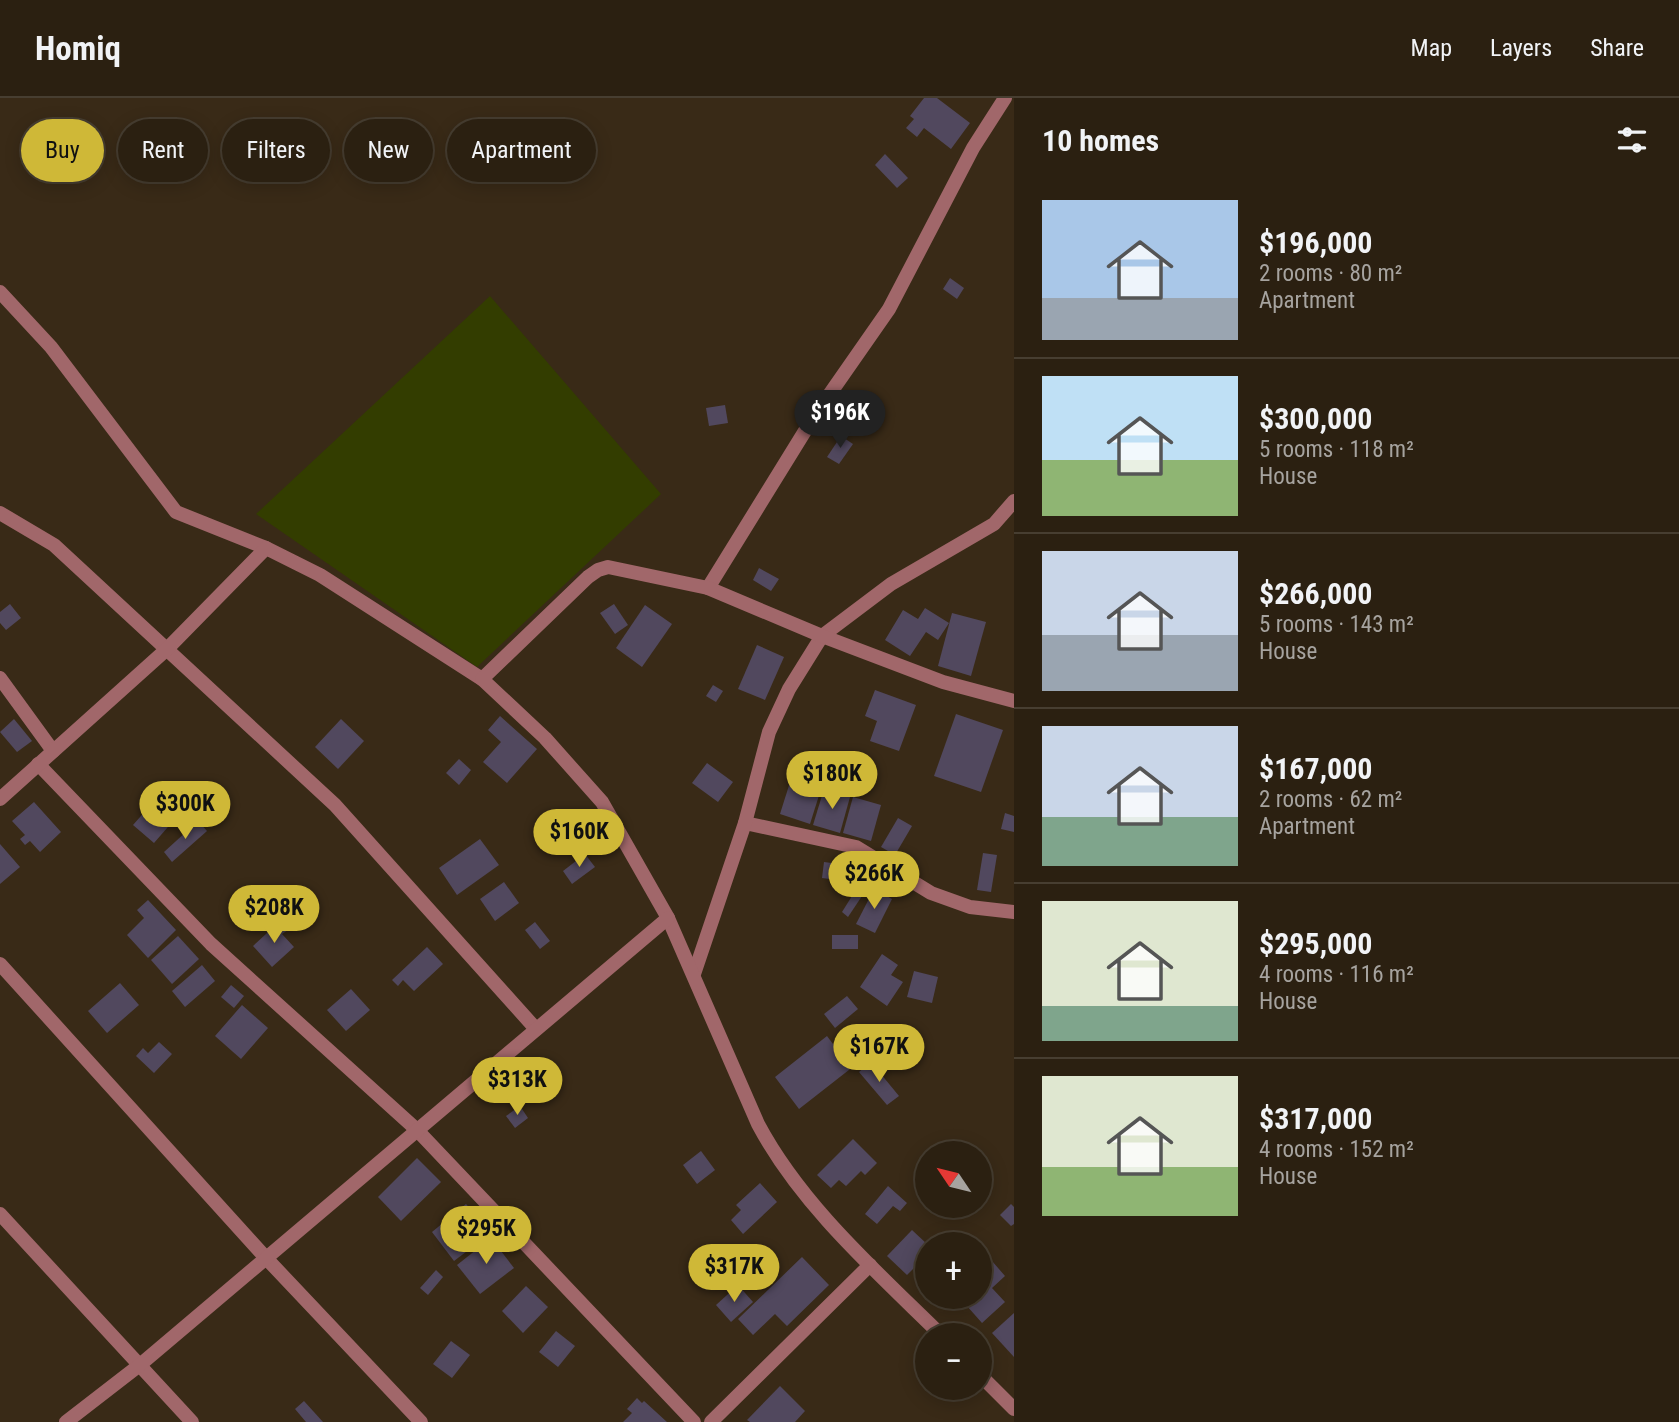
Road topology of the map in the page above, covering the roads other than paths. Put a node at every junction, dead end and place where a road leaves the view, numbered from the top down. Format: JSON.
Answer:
{"nodes":[{"id":1,"x":1005,"y":98,"type":"edge"},
{"id":2,"x":0,"y":292,"type":"edge"},
{"id":3,"x":1014,"y":501,"type":"edge"},
{"id":4,"x":0,"y":513,"type":"edge"},
{"id":5,"x":266,"y":548,"type":"junction"},
{"id":6,"x":708,"y":588,"type":"junction"},
{"id":7,"x":822,"y":636,"type":"junction"},
{"id":8,"x":167,"y":649,"type":"junction"},
{"id":9,"x":0,"y":678,"type":"edge"},
{"id":10,"x":482,"y":679,"type":"junction"},
{"id":11,"x":1014,"y":701,"type":"edge"},
{"id":12,"x":53,"y":751,"type":"junction"},
{"id":13,"x":38,"y":764,"type":"junction"},
{"id":14,"x":0,"y":799,"type":"edge"},
{"id":15,"x":745,"y":823,"type":"junction"},
{"id":16,"x":1014,"y":912,"type":"edge"},
{"id":17,"x":668,"y":918,"type":"junction"},
{"id":18,"x":0,"y":964,"type":"edge"},
{"id":19,"x":694,"y":974,"type":"junction"},
{"id":20,"x":536,"y":1029,"type":"junction"},
{"id":21,"x":417,"y":1130,"type":"junction"},
{"id":22,"x":0,"y":1214,"type":"edge"},
{"id":23,"x":266,"y":1258,"type":"junction"},
{"id":24,"x":870,"y":1265,"type":"junction"},
{"id":25,"x":929,"y":1323,"type":"edge"},
{"id":26,"x":141,"y":1364,"type":"junction"},
{"id":27,"x":992,"y":1384,"type":"edge"},
{"id":28,"x":1011,"y":1399,"type":"edge"},
{"id":29,"x":66,"y":1422,"type":"edge"},
{"id":30,"x":192,"y":1422,"type":"edge"},
{"id":31,"x":421,"y":1422,"type":"edge"},
{"id":32,"x":694,"y":1422,"type":"edge"},
{"id":33,"x":711,"y":1422,"type":"edge"}],
"edges":[{"from":1,"to":6,"type":"street"},
{"from":2,"to":5,"type":"street"},
{"from":3,"to":7,"type":"street"},
{"from":4,"to":8,"type":"street"},
{"from":5,"to":8,"type":"street"},
{"from":5,"to":10,"type":"street"},
{"from":6,"to":7,"type":"street"},
{"from":6,"to":10,"type":"street"},
{"from":7,"to":11,"type":"street"},
{"from":7,"to":15,"type":"street"},
{"from":8,"to":12,"type":"street"},
{"from":8,"to":20,"type":"street"},
{"from":9,"to":12,"type":"street"},
{"from":10,"to":17,"type":"street"},
{"from":12,"to":13,"type":"street"},
{"from":13,"to":14,"type":"street"},
{"from":13,"to":21,"type":"street"},
{"from":15,"to":16,"type":"street"},
{"from":15,"to":19,"type":"street"},
{"from":17,"to":19,"type":"street"},
{"from":17,"to":20,"type":"street"},
{"from":18,"to":23,"type":"street"},
{"from":19,"to":24,"type":"street"},
{"from":20,"to":21,"type":"street"},
{"from":21,"to":23,"type":"street"},
{"from":21,"to":32,"type":"street"},
{"from":22,"to":26,"type":"street"},
{"from":23,"to":26,"type":"street"},
{"from":23,"to":31,"type":"street"},
{"from":24,"to":25,"type":"street"},
{"from":24,"to":33,"type":"street"},
{"from":26,"to":29,"type":"street"},
{"from":26,"to":30,"type":"street"},
{"from":27,"to":28,"type":"street"}]}
